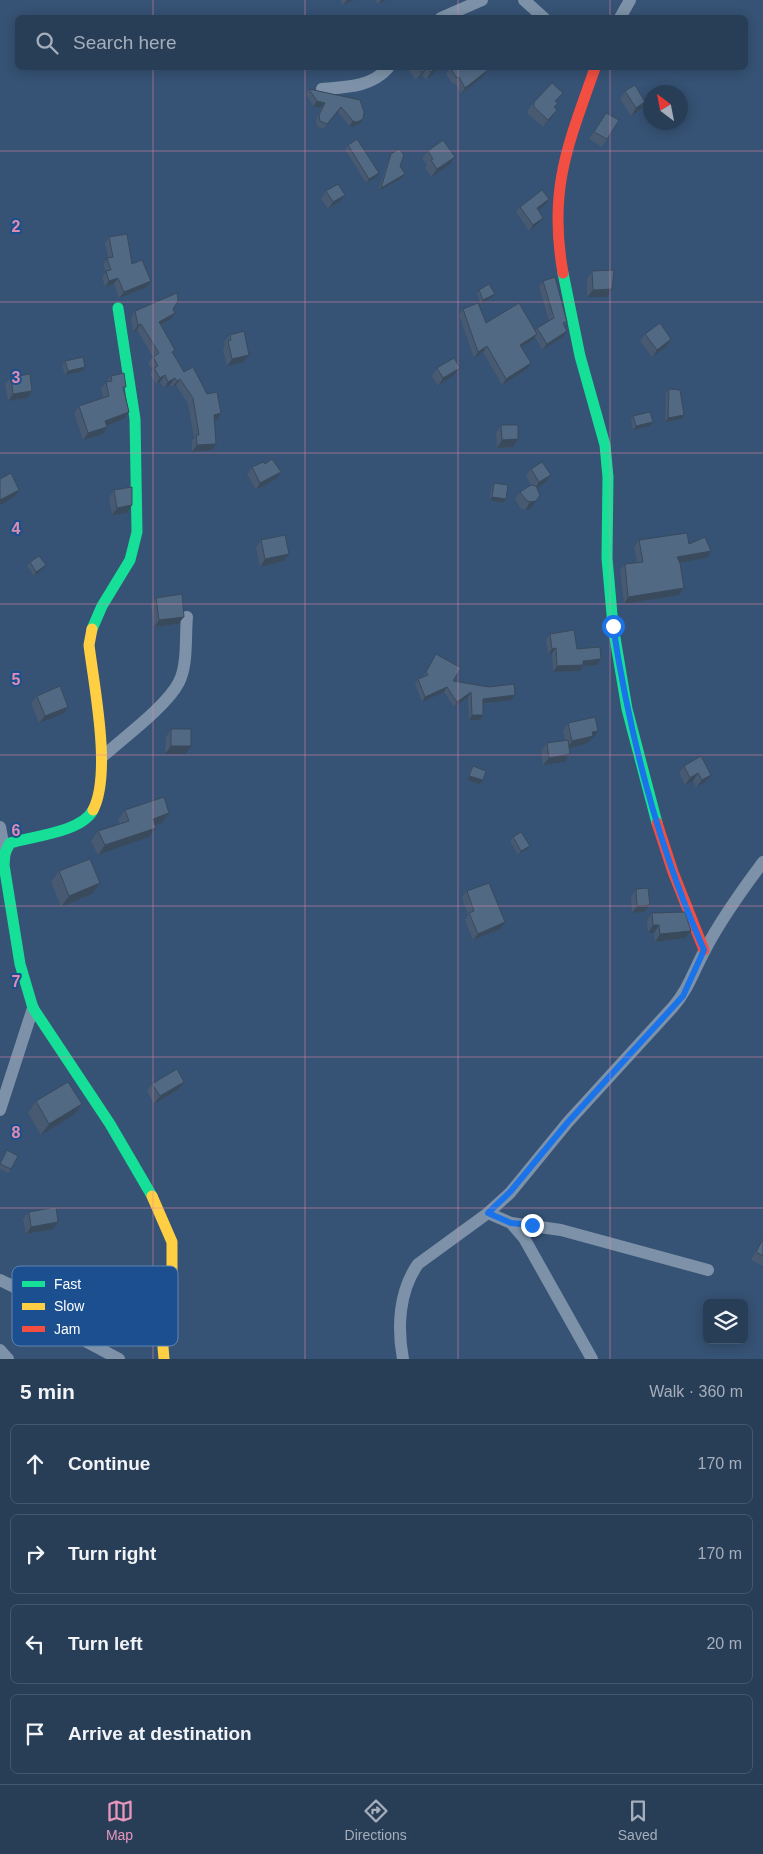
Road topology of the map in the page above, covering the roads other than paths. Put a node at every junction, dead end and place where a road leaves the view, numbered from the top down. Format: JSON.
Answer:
{"nodes":[{"id":1,"x":482,"y":0,"type":"edge"},
{"id":2,"x":524,"y":0,"type":"edge"},
{"id":3,"x":630,"y":0,"type":"edge"},
{"id":4,"x":448,"y":15,"type":"edge"},
{"id":5,"x":541,"y":15,"type":"edge"},
{"id":6,"x":622,"y":15,"type":"edge"},
{"id":7,"x":386,"y":70,"type":"edge"},
{"id":8,"x":594,"y":70,"type":"edge"},
{"id":9,"x":322,"y":89,"type":"dead end"},
{"id":10,"x":118,"y":308,"type":"dead end"},
{"id":11,"x":187,"y":617,"type":"dead end"},
{"id":12,"x":102,"y":757,"type":"junction"},
{"id":13,"x":0,"y":827,"type":"edge"},
{"id":14,"x":5,"y":854,"type":"junction"},
{"id":15,"x":763,"y":862,"type":"edge"},
{"id":16,"x":704,"y":950,"type":"junction"},
{"id":17,"x":33,"y":1008,"type":"junction"},
{"id":18,"x":0,"y":1110,"type":"edge"},
{"id":19,"x":488,"y":1213,"type":"junction"},
{"id":20,"x":511,"y":1223,"type":"junction"},
{"id":21,"x":172,"y":1266,"type":"edge"},
{"id":22,"x":708,"y":1270,"type":"dead end"},
{"id":23,"x":0,"y":1281,"type":"edge"},
{"id":24,"x":12,"y":1286,"type":"edge"},
{"id":25,"x":95,"y":1346,"type":"edge"},
{"id":26,"x":163,"y":1346,"type":"edge"},
{"id":27,"x":0,"y":1350,"type":"edge"},
{"id":28,"x":8,"y":1359,"type":"edge"},
{"id":29,"x":119,"y":1359,"type":"edge"},
{"id":30,"x":164,"y":1359,"type":"edge"},
{"id":31,"x":403,"y":1359,"type":"edge"},
{"id":32,"x":592,"y":1359,"type":"edge"}],
"edges":[{"from":1,"to":4,"type":"street"},
{"from":2,"to":5,"type":"street"},
{"from":3,"to":6,"type":"street"},
{"from":7,"to":9,"type":"street"},
{"from":8,"to":16,"type":"street"},
{"from":10,"to":12,"type":"street"},
{"from":11,"to":12,"type":"street"},
{"from":12,"to":14,"type":"street"},
{"from":13,"to":14,"type":"street"},
{"from":14,"to":17,"type":"street"},
{"from":15,"to":16,"type":"street"},
{"from":16,"to":19,"type":"street"},
{"from":17,"to":18,"type":"street"},
{"from":17,"to":21,"type":"street"},
{"from":19,"to":20,"type":"street"},
{"from":19,"to":31,"type":"street"},
{"from":20,"to":22,"type":"street"},
{"from":20,"to":32,"type":"street"},
{"from":23,"to":24,"type":"street"},
{"from":25,"to":29,"type":"street"},
{"from":26,"to":30,"type":"street"},
{"from":27,"to":28,"type":"street"}]}
